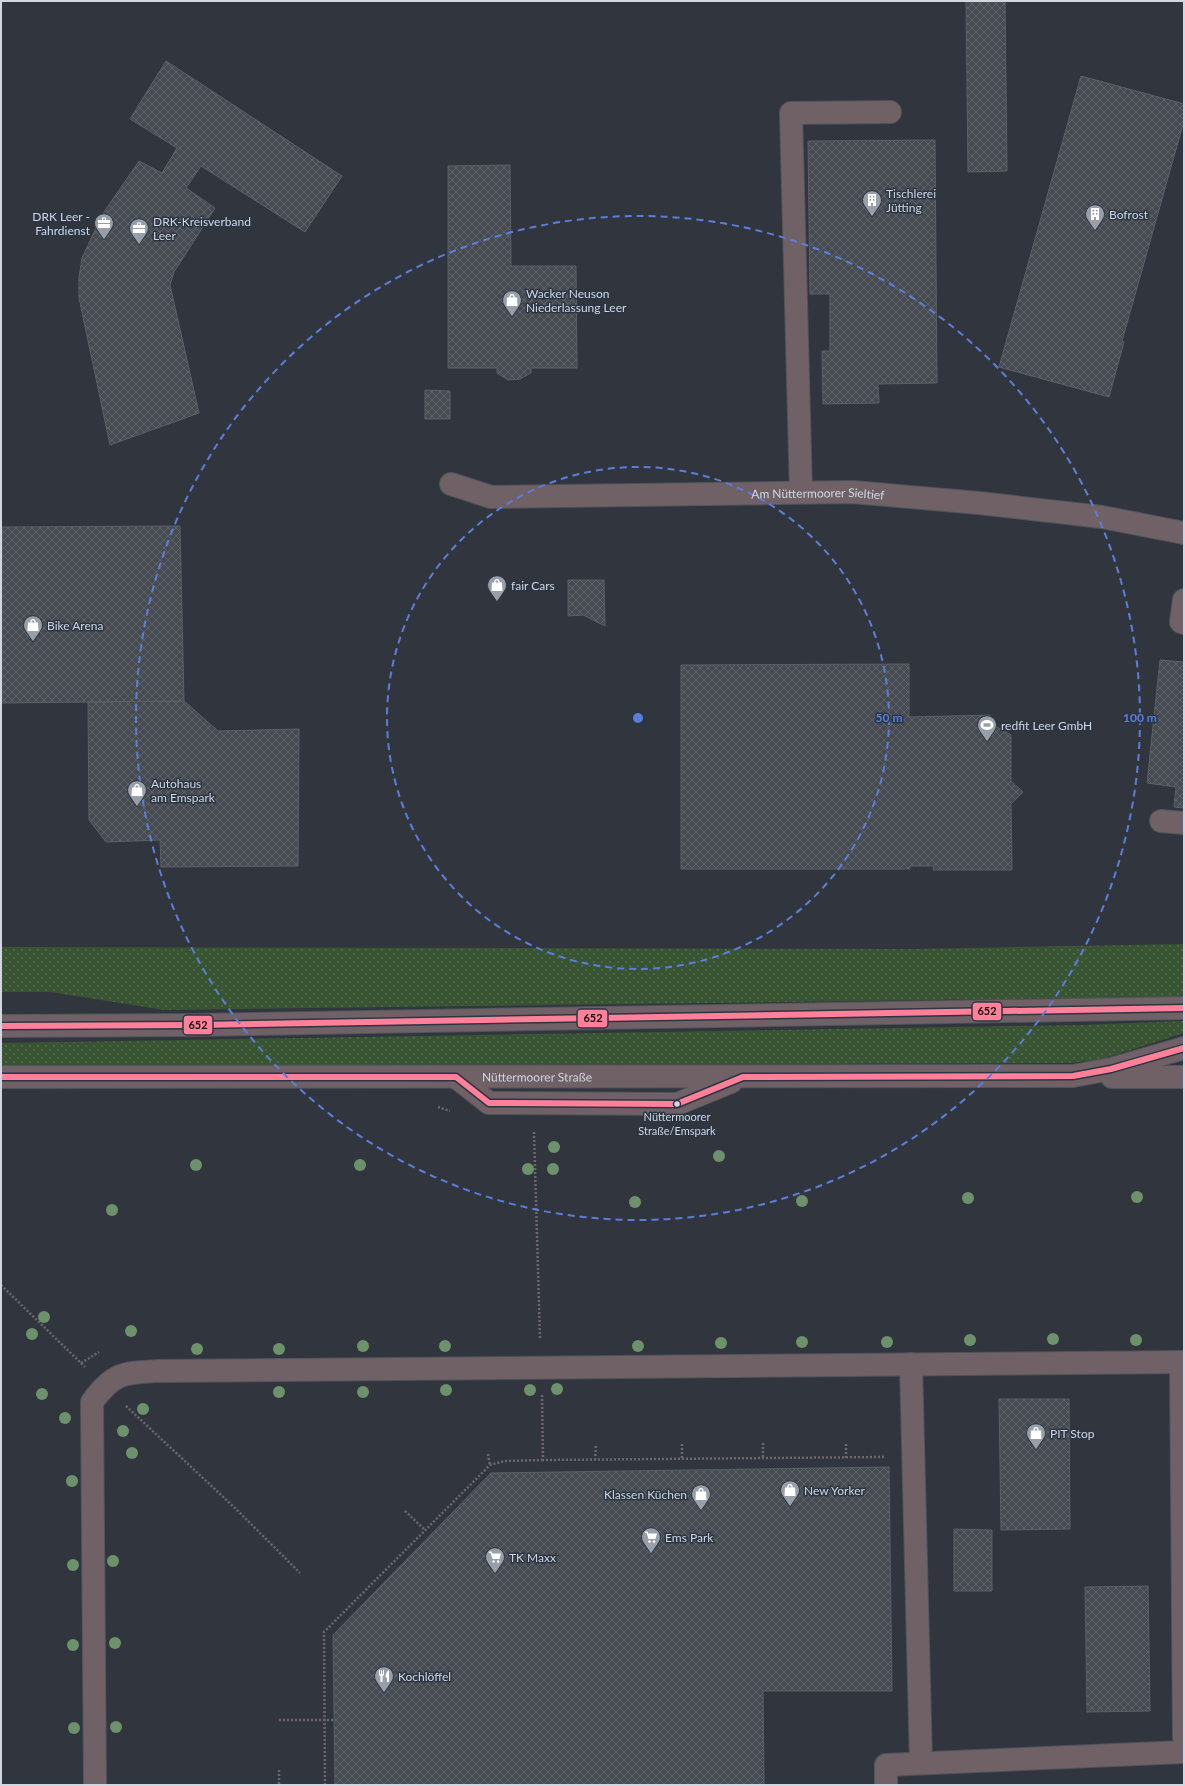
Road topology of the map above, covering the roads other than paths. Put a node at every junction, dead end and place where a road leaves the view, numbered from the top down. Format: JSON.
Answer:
{"nodes":[{"id":1,"x":890,"y":112,"type":"dead end"},
{"id":2,"x":451,"y":484,"type":"dead end"},
{"id":3,"x":801,"y":492,"type":"junction"},
{"id":4,"x":1184,"y":533,"type":"edge"},
{"id":5,"x":1184,"y":600,"type":"edge"},
{"id":6,"x":1184,"y":623,"type":"edge"},
{"id":7,"x":1161,"y":821,"type":"dead end"},
{"id":8,"x":1184,"y":824,"type":"edge"},
{"id":9,"x":1184,"y":1008,"type":"edge"},
{"id":10,"x":1,"y":1026,"type":"edge"},
{"id":11,"x":1184,"y":1048,"type":"edge"},
{"id":12,"x":1072,"y":1076,"type":"junction"},
{"id":13,"x":1,"y":1077,"type":"edge"},
{"id":14,"x":1184,"y":1077,"type":"edge"},
{"id":15,"x":1182,"y":1362,"type":"edge"},
{"id":16,"x":911,"y":1364,"type":"junction"},
{"id":17,"x":1183,"y":1582,"type":"edge"},
{"id":18,"x":1184,"y":1655,"type":"edge"},
{"id":19,"x":1184,"y":1707,"type":"edge"},
{"id":20,"x":1184,"y":1736,"type":"edge"},
{"id":21,"x":1184,"y":1752,"type":"edge"},
{"id":22,"x":921,"y":1763,"type":"junction"},
{"id":23,"x":96,"y":1785,"type":"edge"},
{"id":24,"x":886,"y":1785,"type":"edge"}],
"edges":[{"from":1,"to":3,"type":"street"},
{"from":2,"to":3,"type":"street","name":"Am Nüttermoorer Sieltief"},
{"from":3,"to":4,"type":"street","name":"Am Nüttermoorer Sieltief"},
{"from":5,"to":6,"type":"street"},
{"from":7,"to":8,"type":"street"},
{"from":9,"to":10,"type":"street"},
{"from":11,"to":12,"type":"street","name":"Nüttermoorer Straße"},
{"from":12,"to":13,"type":"street","name":"Nüttermoorer Straße"},
{"from":12,"to":14,"type":"street","name":"Nüttermoorer Straße"},
{"from":15,"to":16,"type":"street"},
{"from":15,"to":17,"type":"street"},
{"from":16,"to":22,"type":"street"},
{"from":16,"to":23,"type":"street"},
{"from":17,"to":18,"type":"street"},
{"from":18,"to":19,"type":"street"},
{"from":19,"to":20,"type":"street"},
{"from":21,"to":22,"type":"street"},
{"from":22,"to":24,"type":"street"}]}
